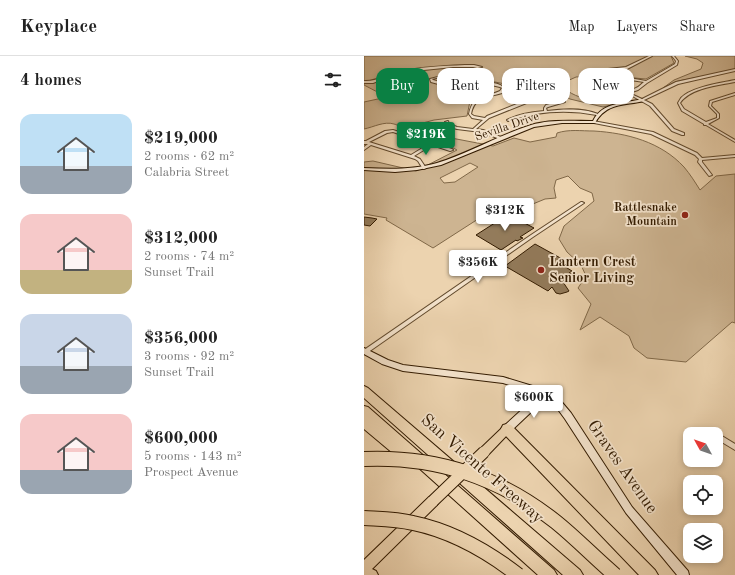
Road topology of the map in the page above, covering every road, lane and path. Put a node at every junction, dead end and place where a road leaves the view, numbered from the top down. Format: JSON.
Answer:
{"nodes":[{"id":1,"x":651,"y":56,"type":"edge"},
{"id":2,"x":673,"y":56,"type":"edge"},
{"id":3,"x":626,"y":68,"type":"edge"},
{"id":4,"x":735,"y":70,"type":"edge"},
{"id":5,"x":634,"y":80,"type":"edge"},
{"id":6,"x":735,"y":81,"type":"edge"},
{"id":7,"x":364,"y":82,"type":"edge"},
{"id":8,"x":646,"y":82,"type":"junction"},
{"id":9,"x":634,"y":90,"type":"edge"},
{"id":10,"x":735,"y":94,"type":"edge"},
{"id":11,"x":634,"y":95,"type":"edge"},
{"id":12,"x":643,"y":100,"type":"junction"},
{"id":13,"x":517,"y":104,"type":"edge"},
{"id":14,"x":554,"y":104,"type":"edge"},
{"id":15,"x":546,"y":112,"type":"junction"},
{"id":16,"x":597,"y":114,"type":"junction"},
{"id":17,"x":484,"y":119,"type":"junction"},
{"id":18,"x":508,"y":120,"type":"dead end"},
{"id":19,"x":447,"y":122,"type":"dead end"},
{"id":20,"x":594,"y":122,"type":"junction"},
{"id":21,"x":705,"y":124,"type":"junction"},
{"id":22,"x":474,"y":130,"type":"junction"},
{"id":23,"x":683,"y":134,"type":"dead end"},
{"id":24,"x":500,"y":138,"type":"junction"},
{"id":25,"x":735,"y":141,"type":"edge"},
{"id":26,"x":365,"y":142,"type":"edge"},
{"id":27,"x":371,"y":144,"type":"junction"},
{"id":28,"x":431,"y":144,"type":"junction"},
{"id":29,"x":364,"y":149,"type":"edge"},
{"id":30,"x":451,"y":150,"type":"dead end"},
{"id":31,"x":412,"y":156,"type":"junction"},
{"id":32,"x":735,"y":156,"type":"edge"},
{"id":33,"x":701,"y":159,"type":"junction"},
{"id":34,"x":424,"y":168,"type":"junction"},
{"id":35,"x":364,"y":169,"type":"edge"},
{"id":36,"x":710,"y":174,"type":"dead end"},
{"id":37,"x":582,"y":203,"type":"dead end"},
{"id":38,"x":365,"y":352,"type":"edge"},
{"id":39,"x":364,"y":391,"type":"edge"},
{"id":40,"x":546,"y":393,"type":"junction"},
{"id":41,"x":364,"y":411,"type":"edge"},
{"id":42,"x":364,"y":422,"type":"edge"},
{"id":43,"x":507,"y":429,"type":"junction"},
{"id":44,"x":723,"y":440,"type":"edge"},
{"id":45,"x":735,"y":447,"type":"edge"},
{"id":46,"x":364,"y":459,"type":"edge"},
{"id":47,"x":466,"y":501,"type":"junction"},
{"id":48,"x":364,"y":518,"type":"edge"},
{"id":49,"x":364,"y":568,"type":"edge"},
{"id":50,"x":364,"y":572,"type":"edge"},
{"id":51,"x":372,"y":575,"type":"edge"},
{"id":52,"x":518,"y":575,"type":"edge"},
{"id":53,"x":549,"y":575,"type":"edge"},
{"id":54,"x":575,"y":575,"type":"edge"},
{"id":55,"x":615,"y":575,"type":"edge"},
{"id":56,"x":650,"y":575,"type":"edge"},
{"id":57,"x":684,"y":575,"type":"edge"}],
"edges":[{"from":1,"to":3,"type":"street"},
{"from":2,"to":8,"type":"street"},
{"from":4,"to":12,"type":"street"},
{"from":5,"to":8,"type":"street"},
{"from":6,"to":21,"type":"street"},
{"from":7,"to":17,"type":"street"},
{"from":8,"to":9,"type":"street"},
{"from":10,"to":21,"type":"street"},
{"from":11,"to":12,"type":"street"},
{"from":12,"to":16,"type":"street"},
{"from":12,"to":23,"type":"street"},
{"from":13,"to":17,"type":"street"},
{"from":14,"to":15,"type":"street"},
{"from":15,"to":16,"type":"street"},
{"from":15,"to":18,"type":"street"},
{"from":16,"to":20,"type":"street"},
{"from":17,"to":22,"type":"street"},
{"from":19,"to":22,"type":"street"},
{"from":20,"to":24,"type":"street","name":"Sevilla Drive"},
{"from":20,"to":33,"type":"street","name":"Sevilla Drive"},
{"from":21,"to":25,"type":"street"},
{"from":22,"to":24,"type":"street"},
{"from":24,"to":34,"type":"street","name":"Sevilla Drive"},
{"from":26,"to":27,"type":"street"},
{"from":26,"to":28,"type":"street"},
{"from":27,"to":29,"type":"street"},
{"from":27,"to":31,"type":"street"},
{"from":28,"to":30,"type":"street"},
{"from":28,"to":31,"type":"street"},
{"from":31,"to":34,"type":"street"},
{"from":32,"to":33,"type":"street"},
{"from":33,"to":36,"type":"street"},
{"from":34,"to":35,"type":"street","name":"Sevilla Drive"},
{"from":37,"to":38,"type":"street"},
{"from":38,"to":40,"type":"street","name":"Graves Avenue"},
{"from":39,"to":54,"type":"highway","name":"San Vicente Freeway"},
{"from":40,"to":43,"type":"street"},
{"from":40,"to":57,"type":"street","name":"Graves Avenue"},
{"from":41,"to":47,"type":"highway"},
{"from":42,"to":47,"type":"highway"},
{"from":43,"to":49,"type":"main road","bridge":true},
{"from":43,"to":56,"type":"highway"},
{"from":44,"to":45,"type":"street"},
{"from":46,"to":55,"type":"highway","bridge":true},
{"from":47,"to":53,"type":"highway"},
{"from":48,"to":52,"type":"highway","bridge":true},
{"from":50,"to":51,"type":"main road"}]}
